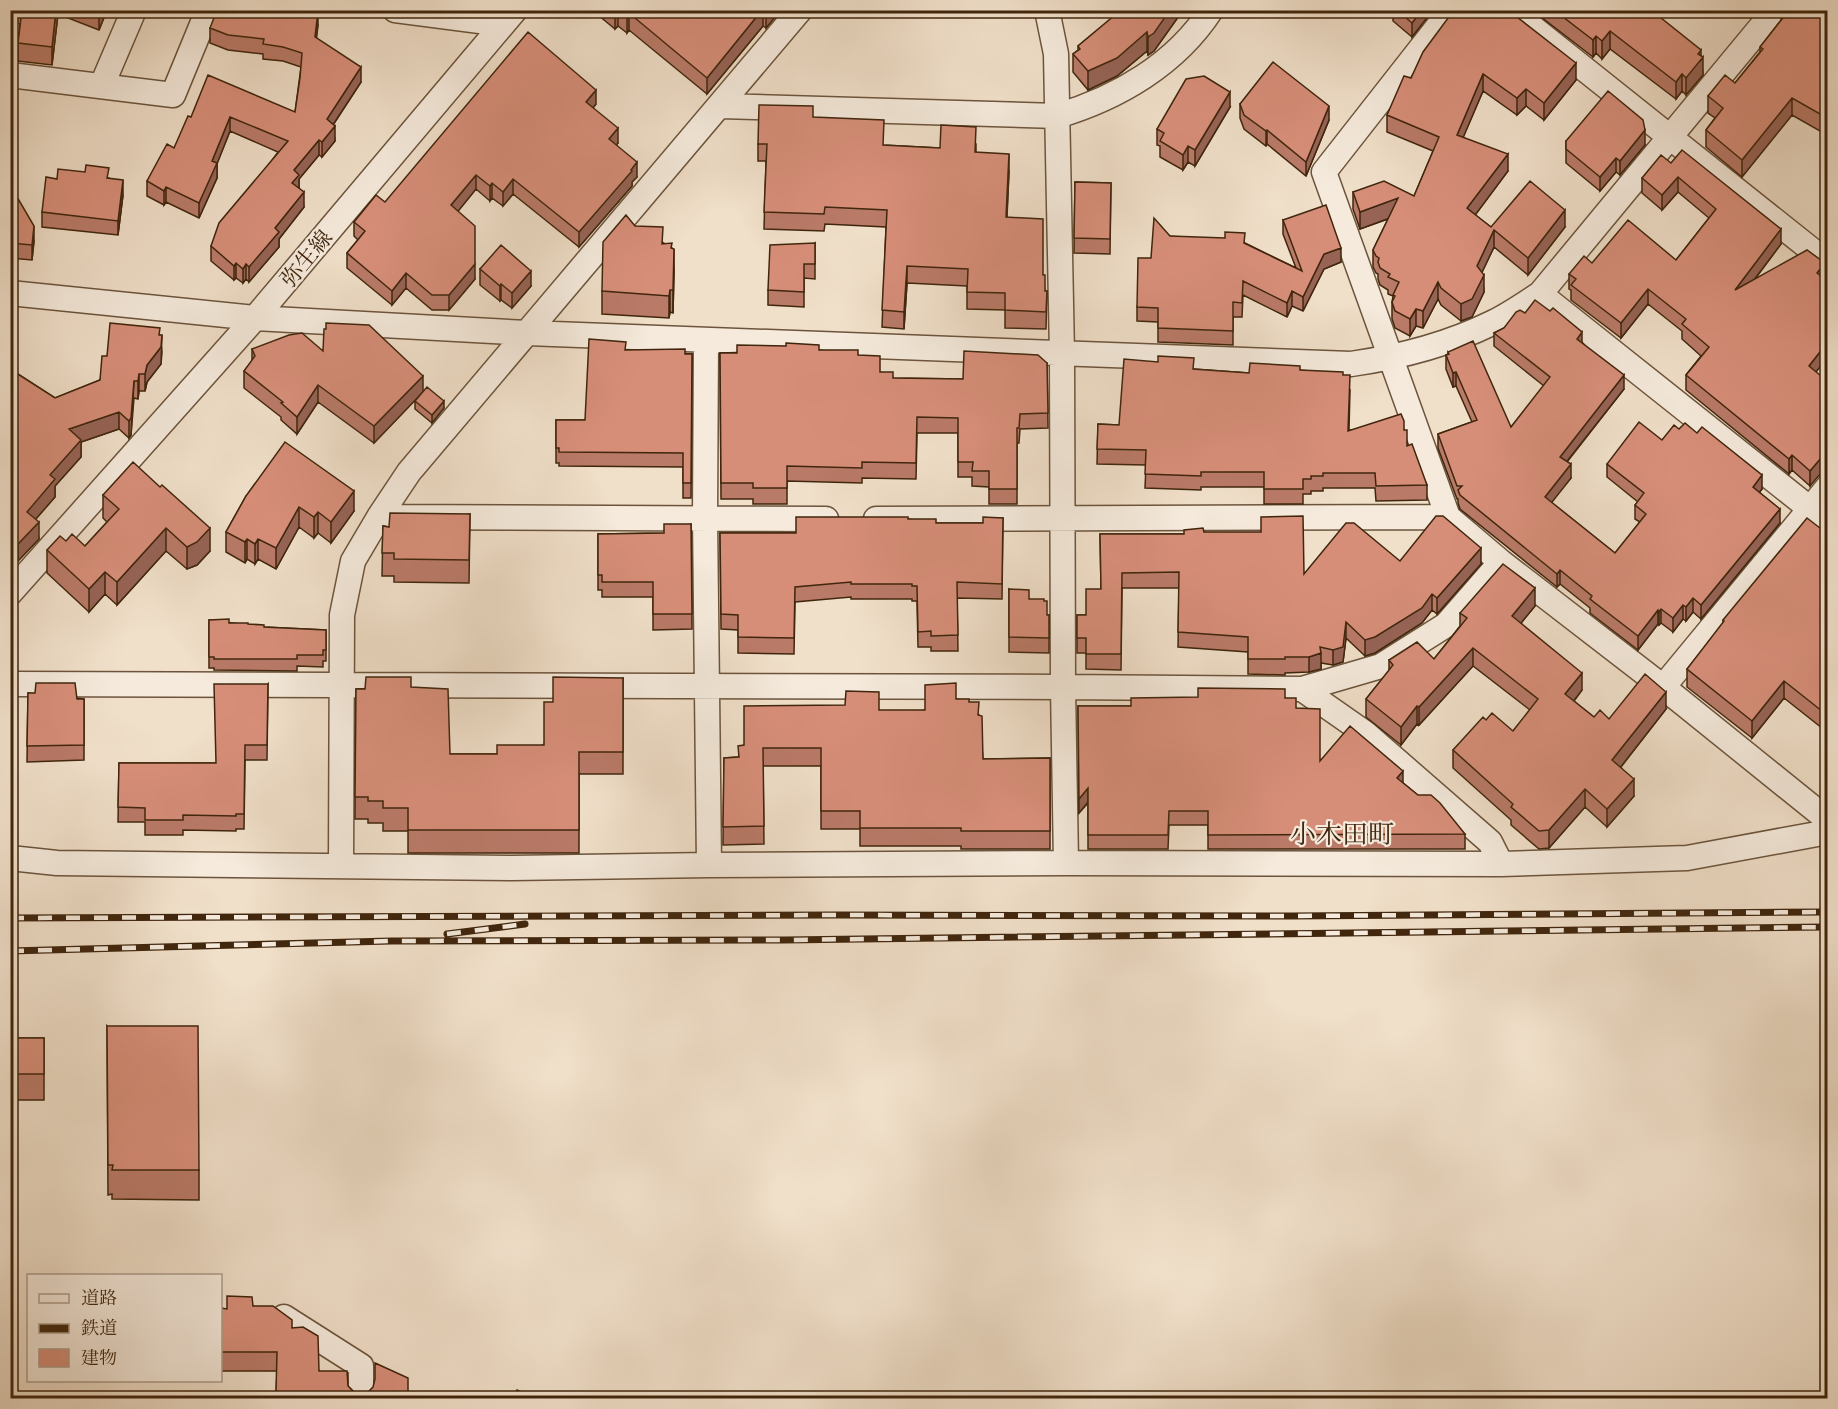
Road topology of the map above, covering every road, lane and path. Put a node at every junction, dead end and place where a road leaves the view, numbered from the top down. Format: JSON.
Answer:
{"nodes":[{"id":1,"x":134,"y":10,"type":"edge"},
{"id":2,"x":208,"y":10,"type":"edge"},
{"id":3,"x":395,"y":10,"type":"edge"},
{"id":4,"x":800,"y":10,"type":"edge"},
{"id":5,"x":1047,"y":10,"type":"edge"},
{"id":6,"x":1211,"y":10,"type":"edge"},
{"id":7,"x":1451,"y":10,"type":"edge"},
{"id":8,"x":1508,"y":10,"type":"edge"},
{"id":9,"x":1776,"y":10,"type":"edge"},
{"id":10,"x":509,"y":17,"type":"edge"},
{"id":11,"x":10,"y":75,"type":"edge"},
{"id":12,"x":102,"y":85,"type":"junction"},
{"id":13,"x":720,"y":106,"type":"junction"},
{"id":14,"x":1057,"y":116,"type":"junction"},
{"id":15,"x":1671,"y":138,"type":"junction"},
{"id":16,"x":1827,"y":263,"type":"edge"},
{"id":17,"x":1540,"y":294,"type":"junction"},
{"id":18,"x":13,"y":298,"type":"edge"},
{"id":19,"x":255,"y":318,"type":"junction"},
{"id":20,"x":527,"y":333,"type":"junction"},
{"id":21,"x":706,"y":340,"type":"junction"},
{"id":22,"x":1062,"y":354,"type":"junction"},
{"id":23,"x":1391,"y":358,"type":"junction"},
{"id":24,"x":1827,"y":487,"type":"edge"},
{"id":25,"x":1818,"y":516,"type":"edge"},
{"id":26,"x":379,"y":517,"type":"junction"},
{"id":27,"x":1448,"y":517,"type":"junction"},
{"id":28,"x":705,"y":518,"type":"junction"},
{"id":29,"x":1063,"y":519,"type":"junction"},
{"id":30,"x":1501,"y":562,"type":"junction"},
{"id":31,"x":10,"y":593,"type":"edge"},
{"id":32,"x":10,"y":684,"type":"edge"},
{"id":33,"x":341,"y":684,"type":"junction"},
{"id":34,"x":708,"y":685,"type":"junction"},
{"id":35,"x":1063,"y":687,"type":"junction"},
{"id":36,"x":1663,"y":687,"type":"junction"},
{"id":37,"x":1302,"y":689,"type":"junction"},
{"id":38,"x":1827,"y":820,"type":"edge"},
{"id":39,"x":1827,"y":832,"type":"edge"},
{"id":40,"x":10,"y":858,"type":"edge"},
{"id":41,"x":1066,"y":863,"type":"junction"},
{"id":42,"x":1501,"y":864,"type":"junction"},
{"id":43,"x":709,"y":865,"type":"junction"},
{"id":44,"x":341,"y":866,"type":"junction"},
{"id":45,"x":284,"y":1317,"type":"edge"},
{"id":46,"x":361,"y":1398,"type":"edge"}],
"edges":[{"from":1,"to":12,"type":"street"},
{"from":2,"to":12,"type":"street"},
{"from":3,"to":10,"type":"street"},
{"from":4,"to":13,"type":"street"},
{"from":5,"to":14,"type":"street"},
{"from":6,"to":14,"type":"street"},
{"from":7,"to":23,"type":"street"},
{"from":8,"to":15,"type":"street"},
{"from":9,"to":15,"type":"street"},
{"from":10,"to":19,"type":"street","name":"弥生線"},
{"from":11,"to":12,"type":"street"},
{"from":13,"to":14,"type":"street"},
{"from":13,"to":20,"type":"street"},
{"from":14,"to":22,"type":"street"},
{"from":15,"to":16,"type":"street"},
{"from":15,"to":17,"type":"street"},
{"from":17,"to":23,"type":"street"},
{"from":17,"to":25,"type":"street"},
{"from":18,"to":19,"type":"street"},
{"from":19,"to":20,"type":"street"},
{"from":19,"to":31,"type":"street","name":"弥生線"},
{"from":20,"to":21,"type":"street"},
{"from":20,"to":26,"type":"street"},
{"from":21,"to":22,"type":"street"},
{"from":21,"to":28,"type":"street"},
{"from":22,"to":23,"type":"street"},
{"from":22,"to":29,"type":"street"},
{"from":23,"to":27,"type":"street"},
{"from":24,"to":25,"type":"street"},
{"from":25,"to":36,"type":"street"},
{"from":26,"to":28,"type":"street"},
{"from":26,"to":33,"type":"street"},
{"from":27,"to":29,"type":"street"},
{"from":27,"to":30,"type":"street"},
{"from":28,"to":29,"type":"street"},
{"from":28,"to":34,"type":"street"},
{"from":29,"to":35,"type":"street"},
{"from":30,"to":36,"type":"street"},
{"from":30,"to":37,"type":"street"},
{"from":32,"to":33,"type":"street"},
{"from":33,"to":34,"type":"street"},
{"from":33,"to":44,"type":"street"},
{"from":34,"to":35,"type":"street"},
{"from":34,"to":43,"type":"street"},
{"from":35,"to":37,"type":"street"},
{"from":35,"to":41,"type":"street"},
{"from":36,"to":38,"type":"street"},
{"from":37,"to":42,"type":"street"},
{"from":39,"to":42,"type":"street"},
{"from":40,"to":44,"type":"street"},
{"from":41,"to":42,"type":"street"},
{"from":41,"to":43,"type":"street"},
{"from":43,"to":44,"type":"street"},
{"from":45,"to":46,"type":"street"}]}
